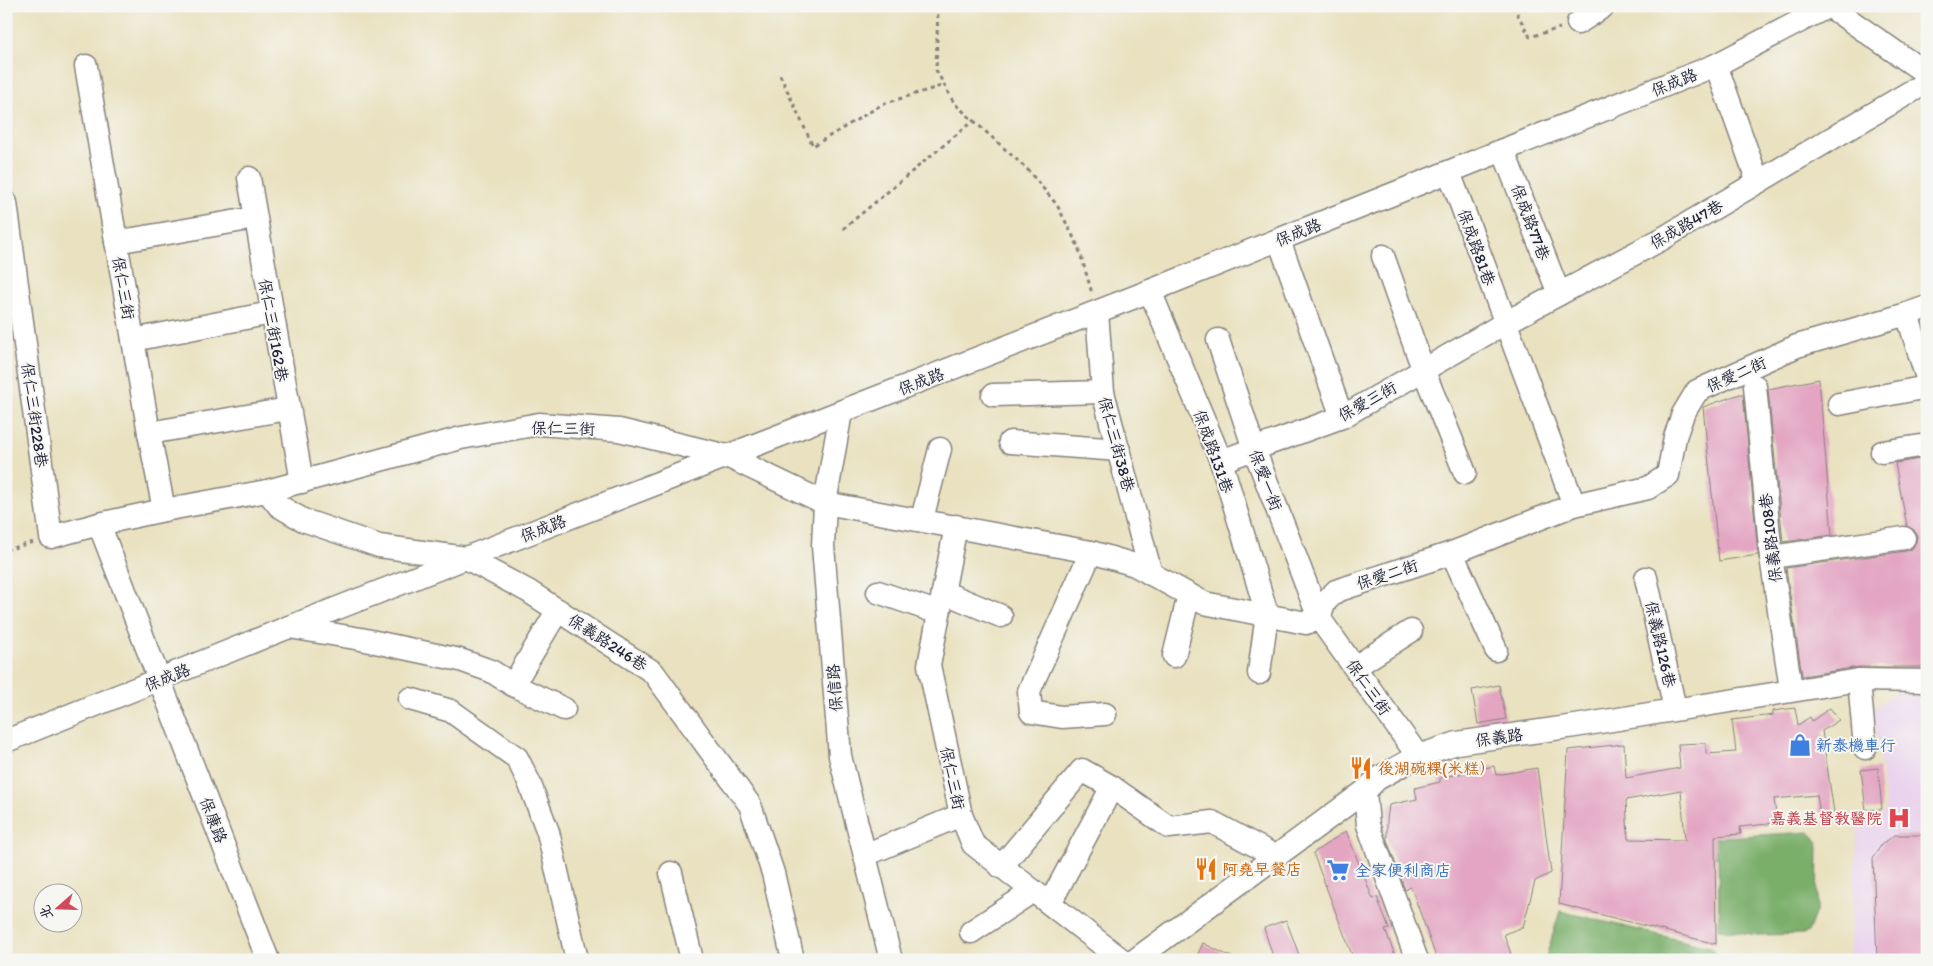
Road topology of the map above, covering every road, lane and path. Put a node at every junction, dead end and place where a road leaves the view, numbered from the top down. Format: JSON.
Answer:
{"nodes":[{"id":1,"x":938,"y":6,"type":"edge"},
{"id":2,"x":1513,"y":6,"type":"edge"},
{"id":3,"x":1604,"y":6,"type":"edge"},
{"id":4,"x":1829,"y":6,"type":"edge"},
{"id":5,"x":1578,"y":23,"type":"joint"},
{"id":6,"x":1716,"y":65,"type":"junction"},
{"id":7,"x":86,"y":66,"type":"dead end"},
{"id":8,"x":780,"y":75,"type":"dead end"},
{"id":9,"x":1926,"y":75,"type":"edge"},
{"id":10,"x":944,"y":84,"type":"junction"},
{"id":11,"x":974,"y":120,"type":"junction"},
{"id":12,"x":1504,"y":150,"type":"junction"},
{"id":13,"x":1449,"y":172,"type":"junction"},
{"id":14,"x":249,"y":178,"type":"dead end"},
{"id":15,"x":1758,"y":182,"type":"junction"},
{"id":16,"x":6,"y":203,"type":"edge"},
{"id":17,"x":255,"y":218,"type":"junction"},
{"id":18,"x":843,"y":228,"type":"dead end"},
{"id":19,"x":1279,"y":240,"type":"junction"},
{"id":20,"x":116,"y":242,"type":"junction"},
{"id":21,"x":1383,"y":256,"type":"dead end"},
{"id":22,"x":1150,"y":291,"type":"junction"},
{"id":23,"x":1559,"y":294,"type":"junction"},
{"id":24,"x":1917,"y":310,"type":"edge"},
{"id":25,"x":1097,"y":312,"type":"junction"},
{"id":26,"x":271,"y":313,"type":"junction"},
{"id":27,"x":1505,"y":323,"type":"junction"},
{"id":28,"x":133,"y":340,"type":"junction"},
{"id":29,"x":1218,"y":340,"type":"dead end"},
{"id":30,"x":1423,"y":369,"type":"junction"},
{"id":31,"x":1927,"y":378,"type":"edge"},
{"id":32,"x":1755,"y":386,"type":"dead end"},
{"id":33,"x":1927,"y":387,"type":"edge"},
{"id":34,"x":1103,"y":392,"type":"junction"},
{"id":35,"x":993,"y":394,"type":"dead end"},
{"id":36,"x":1839,"y":404,"type":"dead end"},
{"id":37,"x":288,"y":409,"type":"junction"},
{"id":38,"x":841,"y":412,"type":"junction"},
{"id":39,"x":1342,"y":417,"type":"junction"},
{"id":40,"x":149,"y":432,"type":"junction"},
{"id":41,"x":1010,"y":442,"type":"dead end"},
{"id":42,"x":1927,"y":445,"type":"edge"},
{"id":43,"x":940,"y":449,"type":"dead end"},
{"id":44,"x":1254,"y":449,"type":"junction"},
{"id":45,"x":1118,"y":450,"type":"junction"},
{"id":46,"x":1882,"y":452,"type":"dead end"},
{"id":47,"x":727,"y":456,"type":"junction"},
{"id":48,"x":1221,"y":461,"type":"junction"},
{"id":49,"x":1465,"y":472,"type":"dead end"},
{"id":50,"x":302,"y":482,"type":"junction"},
{"id":51,"x":267,"y":491,"type":"junction"},
{"id":52,"x":825,"y":503,"type":"junction"},
{"id":53,"x":1574,"y":505,"type":"junction"},
{"id":54,"x":164,"y":510,"type":"junction"},
{"id":55,"x":922,"y":519,"type":"junction"},
{"id":56,"x":99,"y":524,"type":"junction"},
{"id":57,"x":956,"y":526,"type":"junction"},
{"id":58,"x":51,"y":538,"type":"junction"},
{"id":59,"x":1904,"y":538,"type":"dead end"},
{"id":60,"x":6,"y":550,"type":"edge"},
{"id":61,"x":1091,"y":552,"type":"junction"},
{"id":62,"x":1452,"y":553,"type":"junction"},
{"id":63,"x":1771,"y":557,"type":"junction"},
{"id":64,"x":466,"y":558,"type":"junction"},
{"id":65,"x":1151,"y":574,"type":"junction"},
{"id":66,"x":1646,"y":578,"type":"dead end"},
{"id":67,"x":878,"y":592,"type":"dead end"},
{"id":68,"x":1189,"y":595,"type":"junction"},
{"id":69,"x":941,"y":602,"type":"junction"},
{"id":70,"x":558,"y":610,"type":"junction"},
{"id":71,"x":1268,"y":614,"type":"junction"},
{"id":72,"x":1001,"y":616,"type":"dead end"},
{"id":73,"x":1320,"y":618,"type":"junction"},
{"id":74,"x":289,"y":627,"type":"junction"},
{"id":75,"x":1411,"y":632,"type":"dead end"},
{"id":76,"x":1496,"y":650,"type":"dead end"},
{"id":77,"x":1174,"y":656,"type":"dead end"},
{"id":78,"x":1354,"y":667,"type":"junction"},
{"id":79,"x":1259,"y":673,"type":"dead end"},
{"id":80,"x":160,"y":680,"type":"junction"},
{"id":81,"x":1859,"y":680,"type":"junction"},
{"id":82,"x":1927,"y":681,"type":"edge"},
{"id":83,"x":513,"y":685,"type":"junction"},
{"id":84,"x":1791,"y":689,"type":"junction"},
{"id":85,"x":410,"y":699,"type":"dead end"},
{"id":86,"x":564,"y":709,"type":"dead end"},
{"id":87,"x":1675,"y":709,"type":"junction"},
{"id":88,"x":1105,"y":714,"type":"dead end"},
{"id":89,"x":6,"y":741,"type":"edge"},
{"id":90,"x":1865,"y":748,"type":"dead end"},
{"id":91,"x":1418,"y":756,"type":"junction"},
{"id":92,"x":1112,"y":787,"type":"junction"},
{"id":93,"x":1365,"y":791,"type":"junction"},
{"id":94,"x":961,"y":815,"type":"junction"},
{"id":95,"x":865,"y":855,"type":"junction"},
{"id":96,"x":1275,"y":856,"type":"junction"},
{"id":97,"x":1001,"y":867,"type":"junction"},
{"id":98,"x":671,"y":873,"type":"dead end"},
{"id":99,"x":1041,"y":897,"type":"junction"},
{"id":100,"x":971,"y":932,"type":"dead end"},
{"id":101,"x":1143,"y":957,"type":"edge"},
{"id":102,"x":268,"y":960,"type":"edge"},
{"id":103,"x":577,"y":960,"type":"edge"},
{"id":104,"x":692,"y":960,"type":"edge"},
{"id":105,"x":793,"y":960,"type":"edge"},
{"id":106,"x":891,"y":960,"type":"edge"},
{"id":107,"x":1122,"y":960,"type":"edge"},
{"id":108,"x":1416,"y":960,"type":"edge"}],
"edges":[{"from":1,"to":10,"type":"path"},
{"from":2,"to":5,"type":"path"},
{"from":3,"to":5,"type":"street"},
{"from":4,"to":6,"type":"street","name":"保成路"},
{"from":4,"to":9,"type":"street"},
{"from":6,"to":12,"type":"street","name":"保成路"},
{"from":6,"to":15,"type":"street"},
{"from":7,"to":20,"type":"street","name":"保仁三街"},
{"from":8,"to":10,"type":"path"},
{"from":9,"to":15,"type":"street","name":"保成路47巷"},
{"from":10,"to":11,"type":"path"},
{"from":11,"to":18,"type":"path"},
{"from":11,"to":25,"type":"path"},
{"from":12,"to":13,"type":"street","name":"保成路"},
{"from":12,"to":23,"type":"street","name":"保成路77巷"},
{"from":13,"to":19,"type":"street","name":"保成路"},
{"from":13,"to":27,"type":"street","name":"保成路81巷"},
{"from":14,"to":17,"type":"street","name":"保仁三街162巷"},
{"from":15,"to":23,"type":"street","name":"保成路47巷"},
{"from":16,"to":58,"type":"street","name":"保仁三街228巷"},
{"from":17,"to":20,"type":"street"},
{"from":17,"to":26,"type":"street","name":"保仁三街162巷"},
{"from":19,"to":22,"type":"street","name":"保成路"},
{"from":19,"to":39,"type":"street"},
{"from":20,"to":28,"type":"street","name":"保仁三街"},
{"from":21,"to":30,"type":"street"},
{"from":22,"to":25,"type":"street","name":"保成路"},
{"from":22,"to":48,"type":"street","name":"保成路131巷"},
{"from":23,"to":27,"type":"street","name":"保成路47巷"},
{"from":24,"to":31,"type":"street"},
{"from":24,"to":53,"type":"street","name":"保愛二街"},
{"from":25,"to":34,"type":"street","name":"保仁三街38巷"},
{"from":25,"to":38,"type":"street","name":"保成路"},
{"from":26,"to":28,"type":"street"},
{"from":26,"to":37,"type":"street","name":"保仁三街162巷"},
{"from":27,"to":30,"type":"street","name":"保愛三街"},
{"from":27,"to":53,"type":"street"},
{"from":28,"to":40,"type":"street","name":"保仁三街"},
{"from":29,"to":44,"type":"street","name":"保愛一街"},
{"from":30,"to":39,"type":"street","name":"保愛三街"},
{"from":30,"to":49,"type":"street"},
{"from":32,"to":63,"type":"street","name":"保義路108巷"},
{"from":33,"to":36,"type":"street"},
{"from":34,"to":35,"type":"street"},
{"from":34,"to":45,"type":"street","name":"保仁三街38巷"},
{"from":37,"to":40,"type":"street"},
{"from":37,"to":50,"type":"street","name":"保仁三街162巷"},
{"from":38,"to":47,"type":"street","name":"保成路"},
{"from":38,"to":52,"type":"street","name":"保信路"},
{"from":39,"to":44,"type":"street","name":"保愛三街"},
{"from":40,"to":54,"type":"street","name":"保仁三街"},
{"from":41,"to":45,"type":"street"},
{"from":42,"to":46,"type":"street"},
{"from":43,"to":55,"type":"street"},
{"from":44,"to":48,"type":"street","name":"保愛三街"},
{"from":44,"to":73,"type":"street","name":"保愛一街"},
{"from":45,"to":65,"type":"street","name":"保仁三街38巷"},
{"from":47,"to":50,"type":"street","name":"保仁三街"},
{"from":47,"to":52,"type":"street","name":"保仁三街"},
{"from":47,"to":64,"type":"street","name":"保成路"},
{"from":48,"to":71,"type":"street","name":"保成路131巷"},
{"from":50,"to":51,"type":"street","name":"保仁三街"},
{"from":51,"to":54,"type":"street","name":"保仁三街"},
{"from":51,"to":64,"type":"street","name":"保義路246巷"},
{"from":52,"to":55,"type":"street","name":"保仁三街"},
{"from":52,"to":95,"type":"street","name":"保信路"},
{"from":53,"to":62,"type":"street","name":"保愛二街"},
{"from":54,"to":56,"type":"street","name":"保仁三街"},
{"from":55,"to":57,"type":"street","name":"保仁三街"},
{"from":56,"to":58,"type":"street","name":"保仁三街"},
{"from":56,"to":80,"type":"street","name":"保康路"},
{"from":57,"to":61,"type":"street","name":"保仁三街"},
{"from":57,"to":69,"type":"street","name":"保仁三街"},
{"from":58,"to":60,"type":"path"},
{"from":59,"to":63,"type":"street"},
{"from":61,"to":65,"type":"street","name":"保仁三街"},
{"from":61,"to":88,"type":"street"},
{"from":62,"to":73,"type":"street","name":"保愛二街"},
{"from":62,"to":76,"type":"street"},
{"from":63,"to":84,"type":"street","name":"保義路108巷"},
{"from":64,"to":70,"type":"street","name":"保義路246巷"},
{"from":64,"to":74,"type":"street","name":"保成路"},
{"from":65,"to":68,"type":"street","name":"保仁三街"},
{"from":66,"to":87,"type":"street","name":"保義路126巷"},
{"from":67,"to":69,"type":"street"},
{"from":68,"to":71,"type":"street","name":"保仁三街"},
{"from":68,"to":77,"type":"street"},
{"from":69,"to":72,"type":"street"},
{"from":69,"to":94,"type":"street","name":"保仁三街"},
{"from":70,"to":83,"type":"street"},
{"from":70,"to":105,"type":"street","name":"保義路246巷"},
{"from":71,"to":73,"type":"street"},
{"from":71,"to":79,"type":"street"},
{"from":73,"to":78,"type":"street","name":"保仁三街"},
{"from":74,"to":80,"type":"street","name":"保成路"},
{"from":74,"to":83,"type":"street"},
{"from":75,"to":78,"type":"street"},
{"from":78,"to":91,"type":"street","name":"保仁三街"},
{"from":80,"to":89,"type":"street","name":"保成路"},
{"from":80,"to":102,"type":"street","name":"保康路"},
{"from":81,"to":82,"type":"street","name":"保義路"},
{"from":81,"to":84,"type":"street","name":"保義路"},
{"from":81,"to":90,"type":"street"},
{"from":83,"to":86,"type":"street"},
{"from":84,"to":87,"type":"street","name":"保義路"},
{"from":85,"to":103,"type":"street"},
{"from":87,"to":91,"type":"street","name":"保義路"},
{"from":91,"to":93,"type":"street","name":"保義路"},
{"from":92,"to":96,"type":"street"},
{"from":92,"to":97,"type":"street"},
{"from":92,"to":99,"type":"street"},
{"from":93,"to":96,"type":"street","name":"保義路"},
{"from":93,"to":108,"type":"street"},
{"from":94,"to":95,"type":"street"},
{"from":94,"to":97,"type":"street","name":"保仁三街"},
{"from":95,"to":106,"type":"street","name":"保信路"},
{"from":96,"to":101,"type":"street","name":"保義路"},
{"from":97,"to":99,"type":"street","name":"保仁三街"},
{"from":98,"to":104,"type":"street"},
{"from":99,"to":100,"type":"street"},
{"from":99,"to":107,"type":"street","name":"保仁三街"}]}
